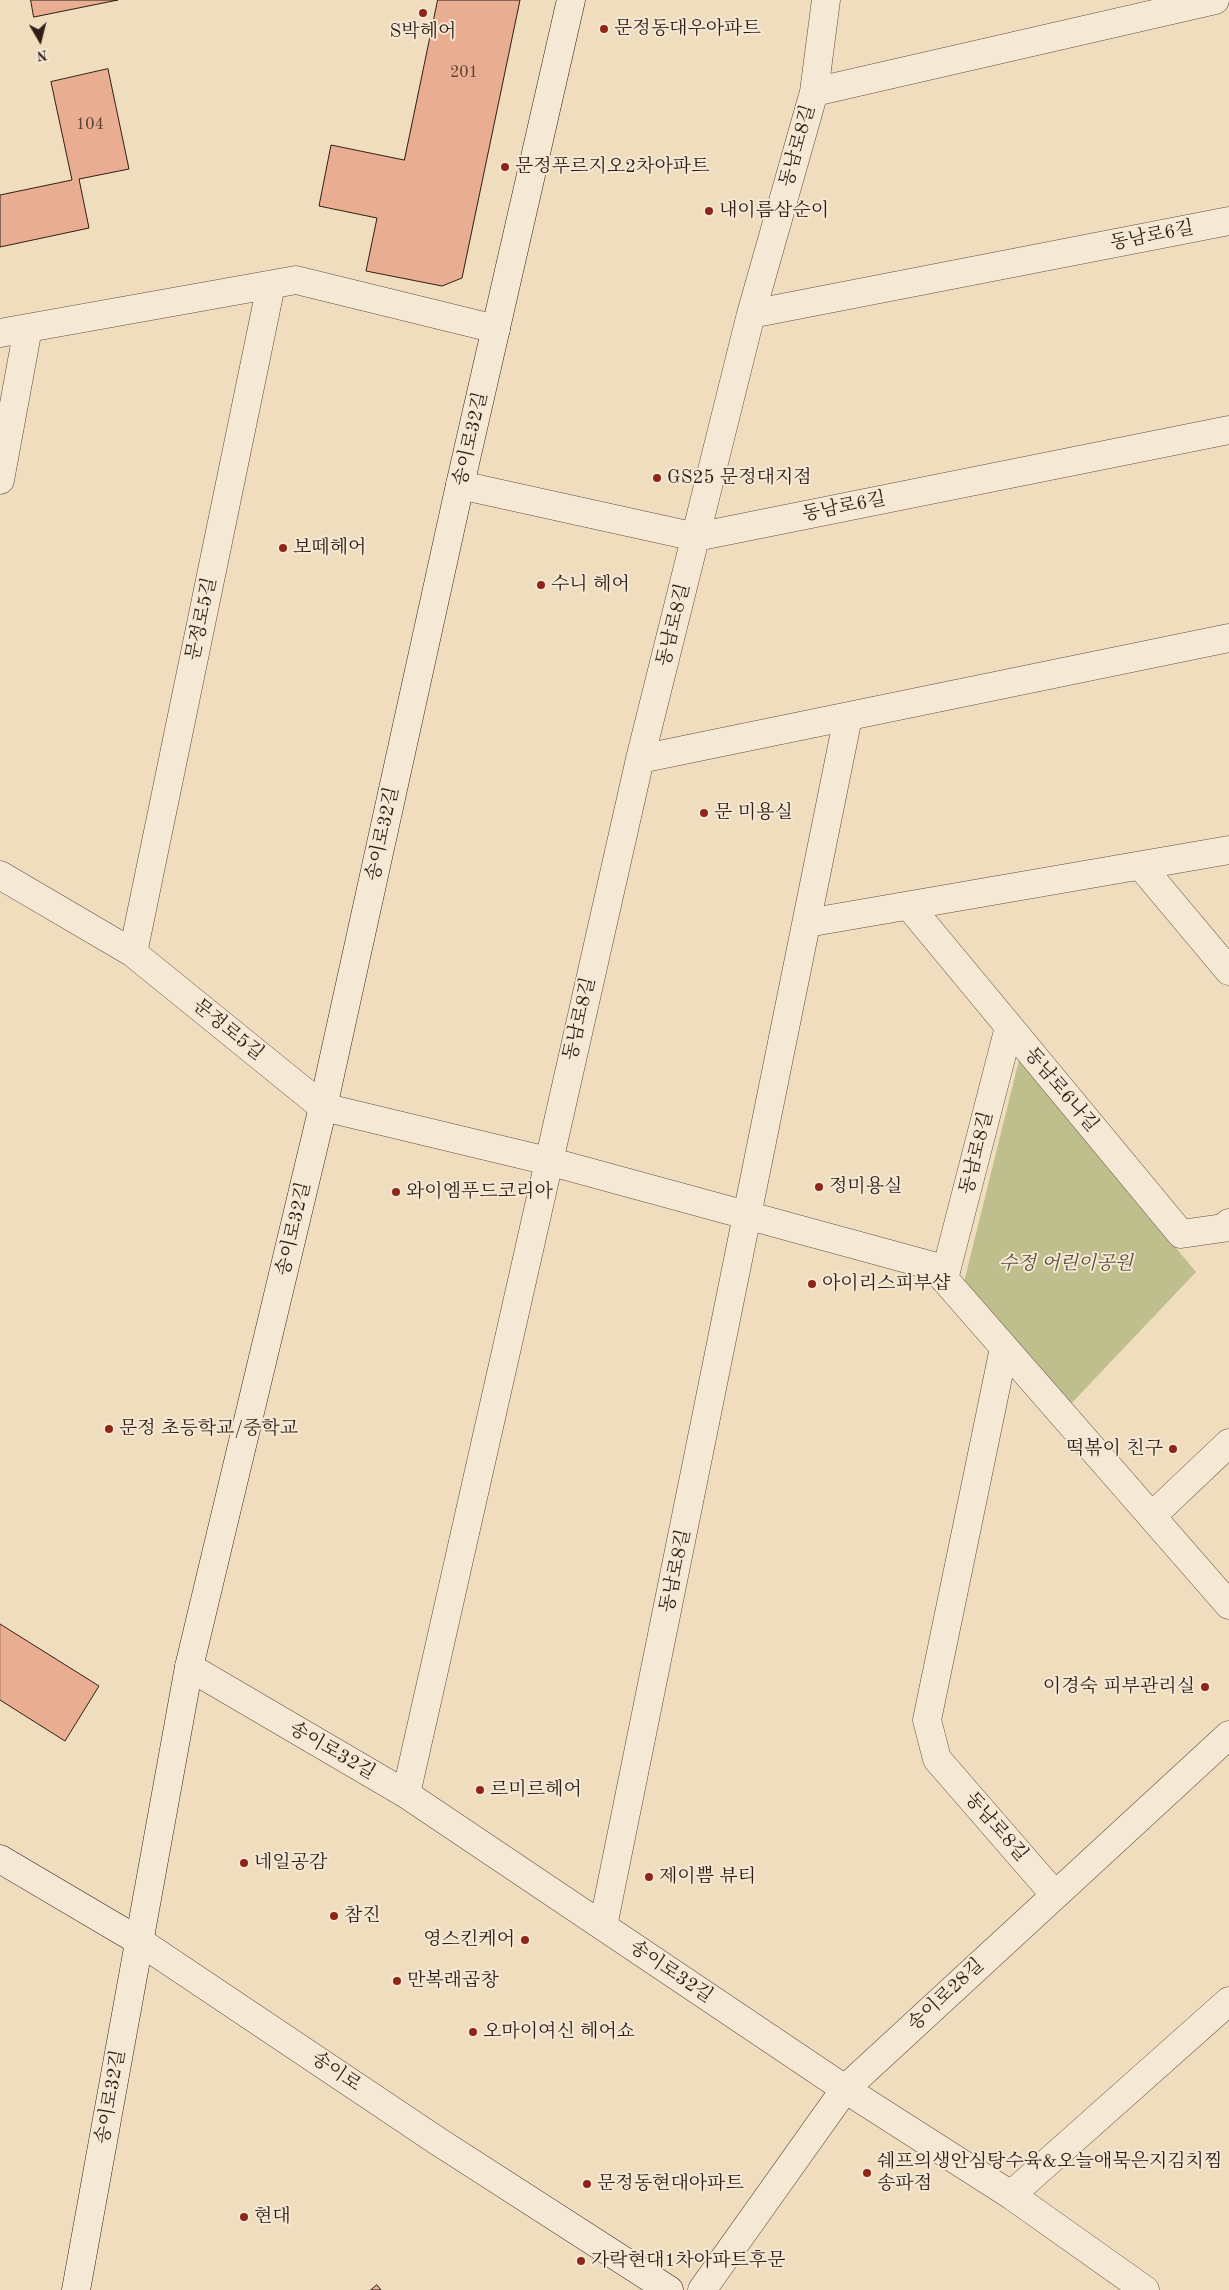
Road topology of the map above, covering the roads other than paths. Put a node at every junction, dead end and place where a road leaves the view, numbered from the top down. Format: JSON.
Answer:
{"nodes":[{"id":1,"x":571,"y":0,"type":"edge"},
{"id":2,"x":826,"y":0,"type":"edge"},
{"id":3,"x":1215,"y":0,"type":"edge"},
{"id":4,"x":814,"y":92,"type":"junction"},
{"id":5,"x":1229,"y":221,"type":"edge"},
{"id":6,"x":271,"y":285,"type":"junction"},
{"id":7,"x":750,"y":314,"type":"junction"},
{"id":8,"x":28,"y":328,"type":"junction"},
{"id":9,"x":496,"y":329,"type":"junction"},
{"id":10,"x":0,"y":333,"type":"edge"},
{"id":11,"x":1229,"y":430,"type":"edge"},
{"id":12,"x":0,"y":480,"type":"edge"},
{"id":13,"x":460,"y":485,"type":"junction"},
{"id":14,"x":696,"y":537,"type":"junction"},
{"id":15,"x":1229,"y":638,"type":"edge"},
{"id":16,"x":848,"y":717,"type":"junction"},
{"id":17,"x":640,"y":759,"type":"junction"},
{"id":18,"x":1229,"y":850,"type":"edge"},
{"id":19,"x":1141,"y":866,"type":"junction"},
{"id":20,"x":0,"y":875,"type":"edge"},
{"id":21,"x":910,"y":907,"type":"junction"},
{"id":22,"x":807,"y":923,"type":"junction"},
{"id":23,"x":133,"y":953,"type":"junction"},
{"id":24,"x":1229,"y":970,"type":"edge"},
{"id":25,"x":1009,"y":1027,"type":"junction"},
{"id":26,"x":323,"y":1107,"type":"junction"},
{"id":27,"x":548,"y":1162,"type":"junction"},
{"id":28,"x":748,"y":1216,"type":"junction"},
{"id":29,"x":1229,"y":1223,"type":"edge"},
{"id":30,"x":944,"y":1279,"type":"junction"},
{"id":31,"x":1004,"y":1348,"type":"junction"},
{"id":32,"x":1229,"y":1444,"type":"edge"},
{"id":33,"x":1152,"y":1516,"type":"junction"},
{"id":34,"x":1229,"y":1605,"type":"edge"},
{"id":35,"x":189,"y":1667,"type":"junction"},
{"id":36,"x":1229,"y":1735,"type":"edge"},
{"id":37,"x":406,"y":1794,"type":"junction"},
{"id":38,"x":0,"y":1859,"type":"edge"},
{"id":39,"x":1055,"y":1895,"type":"junction"},
{"id":40,"x":603,"y":1926,"type":"junction"},
{"id":41,"x":139,"y":1940,"type":"junction"},
{"id":42,"x":1229,"y":2001,"type":"edge"},
{"id":43,"x":845,"y":2089,"type":"junction"},
{"id":44,"x":1011,"y":2196,"type":"junction"},
{"id":45,"x":76,"y":2290,"type":"edge"},
{"id":46,"x":669,"y":2290,"type":"edge"},
{"id":47,"x":702,"y":2290,"type":"edge"},
{"id":48,"x":1145,"y":2290,"type":"edge"}],
"edges":[{"from":1,"to":9,"type":"street","name":"송이로32길"},
{"from":2,"to":4,"type":"street","name":"동남로8길"},
{"from":3,"to":4,"type":"street"},
{"from":4,"to":7,"type":"street","name":"동남로8길"},
{"from":5,"to":7,"type":"street","name":"동남로6길"},
{"from":6,"to":8,"type":"street"},
{"from":6,"to":9,"type":"street"},
{"from":6,"to":23,"type":"street","name":"문정로5길"},
{"from":7,"to":14,"type":"street","name":"동남로8길"},
{"from":8,"to":10,"type":"street"},
{"from":8,"to":12,"type":"street"},
{"from":9,"to":13,"type":"street","name":"송이로32길"},
{"from":11,"to":14,"type":"street","name":"동남로6길"},
{"from":13,"to":14,"type":"street","name":"동남로6길"},
{"from":13,"to":26,"type":"street","name":"송이로32길"},
{"from":14,"to":17,"type":"street","name":"동남로8길"},
{"from":15,"to":16,"type":"street"},
{"from":16,"to":17,"type":"street"},
{"from":16,"to":22,"type":"street","name":"동남로8길"},
{"from":17,"to":27,"type":"street","name":"동남로8길"},
{"from":18,"to":19,"type":"street"},
{"from":19,"to":21,"type":"street"},
{"from":19,"to":24,"type":"street"},
{"from":20,"to":23,"type":"street","name":"문정로5길"},
{"from":21,"to":22,"type":"street"},
{"from":21,"to":25,"type":"street","name":"동남로6나길"},
{"from":22,"to":28,"type":"street","name":"동남로8길"},
{"from":23,"to":26,"type":"street","name":"문정로5길"},
{"from":25,"to":29,"type":"street","name":"동남로6나길"},
{"from":25,"to":30,"type":"street","name":"동남로8길"},
{"from":26,"to":27,"type":"street"},
{"from":26,"to":35,"type":"street","name":"송이로32길"},
{"from":27,"to":28,"type":"street"},
{"from":27,"to":37,"type":"street","name":"동남로8길"},
{"from":28,"to":30,"type":"street"},
{"from":28,"to":40,"type":"street","name":"동남로8길"},
{"from":30,"to":31,"type":"street"},
{"from":31,"to":33,"type":"street"},
{"from":31,"to":39,"type":"street","name":"동남로8길"},
{"from":32,"to":33,"type":"street"},
{"from":33,"to":34,"type":"street"},
{"from":35,"to":37,"type":"street","name":"송이로32길"},
{"from":35,"to":41,"type":"street","name":"송이로32길"},
{"from":36,"to":39,"type":"street","name":"송이로28길"},
{"from":37,"to":40,"type":"street","name":"송이로32길"},
{"from":38,"to":41,"type":"street","name":"송이로"},
{"from":39,"to":43,"type":"street","name":"송이로28길"},
{"from":40,"to":43,"type":"street","name":"송이로32길"},
{"from":41,"to":45,"type":"street","name":"송이로32길"},
{"from":41,"to":46,"type":"street","name":"송이로"},
{"from":42,"to":44,"type":"street"},
{"from":43,"to":44,"type":"street","name":"송이로32길"},
{"from":43,"to":47,"type":"street","name":"송이로28길"},
{"from":44,"to":48,"type":"street","name":"송이로32길"}]}
